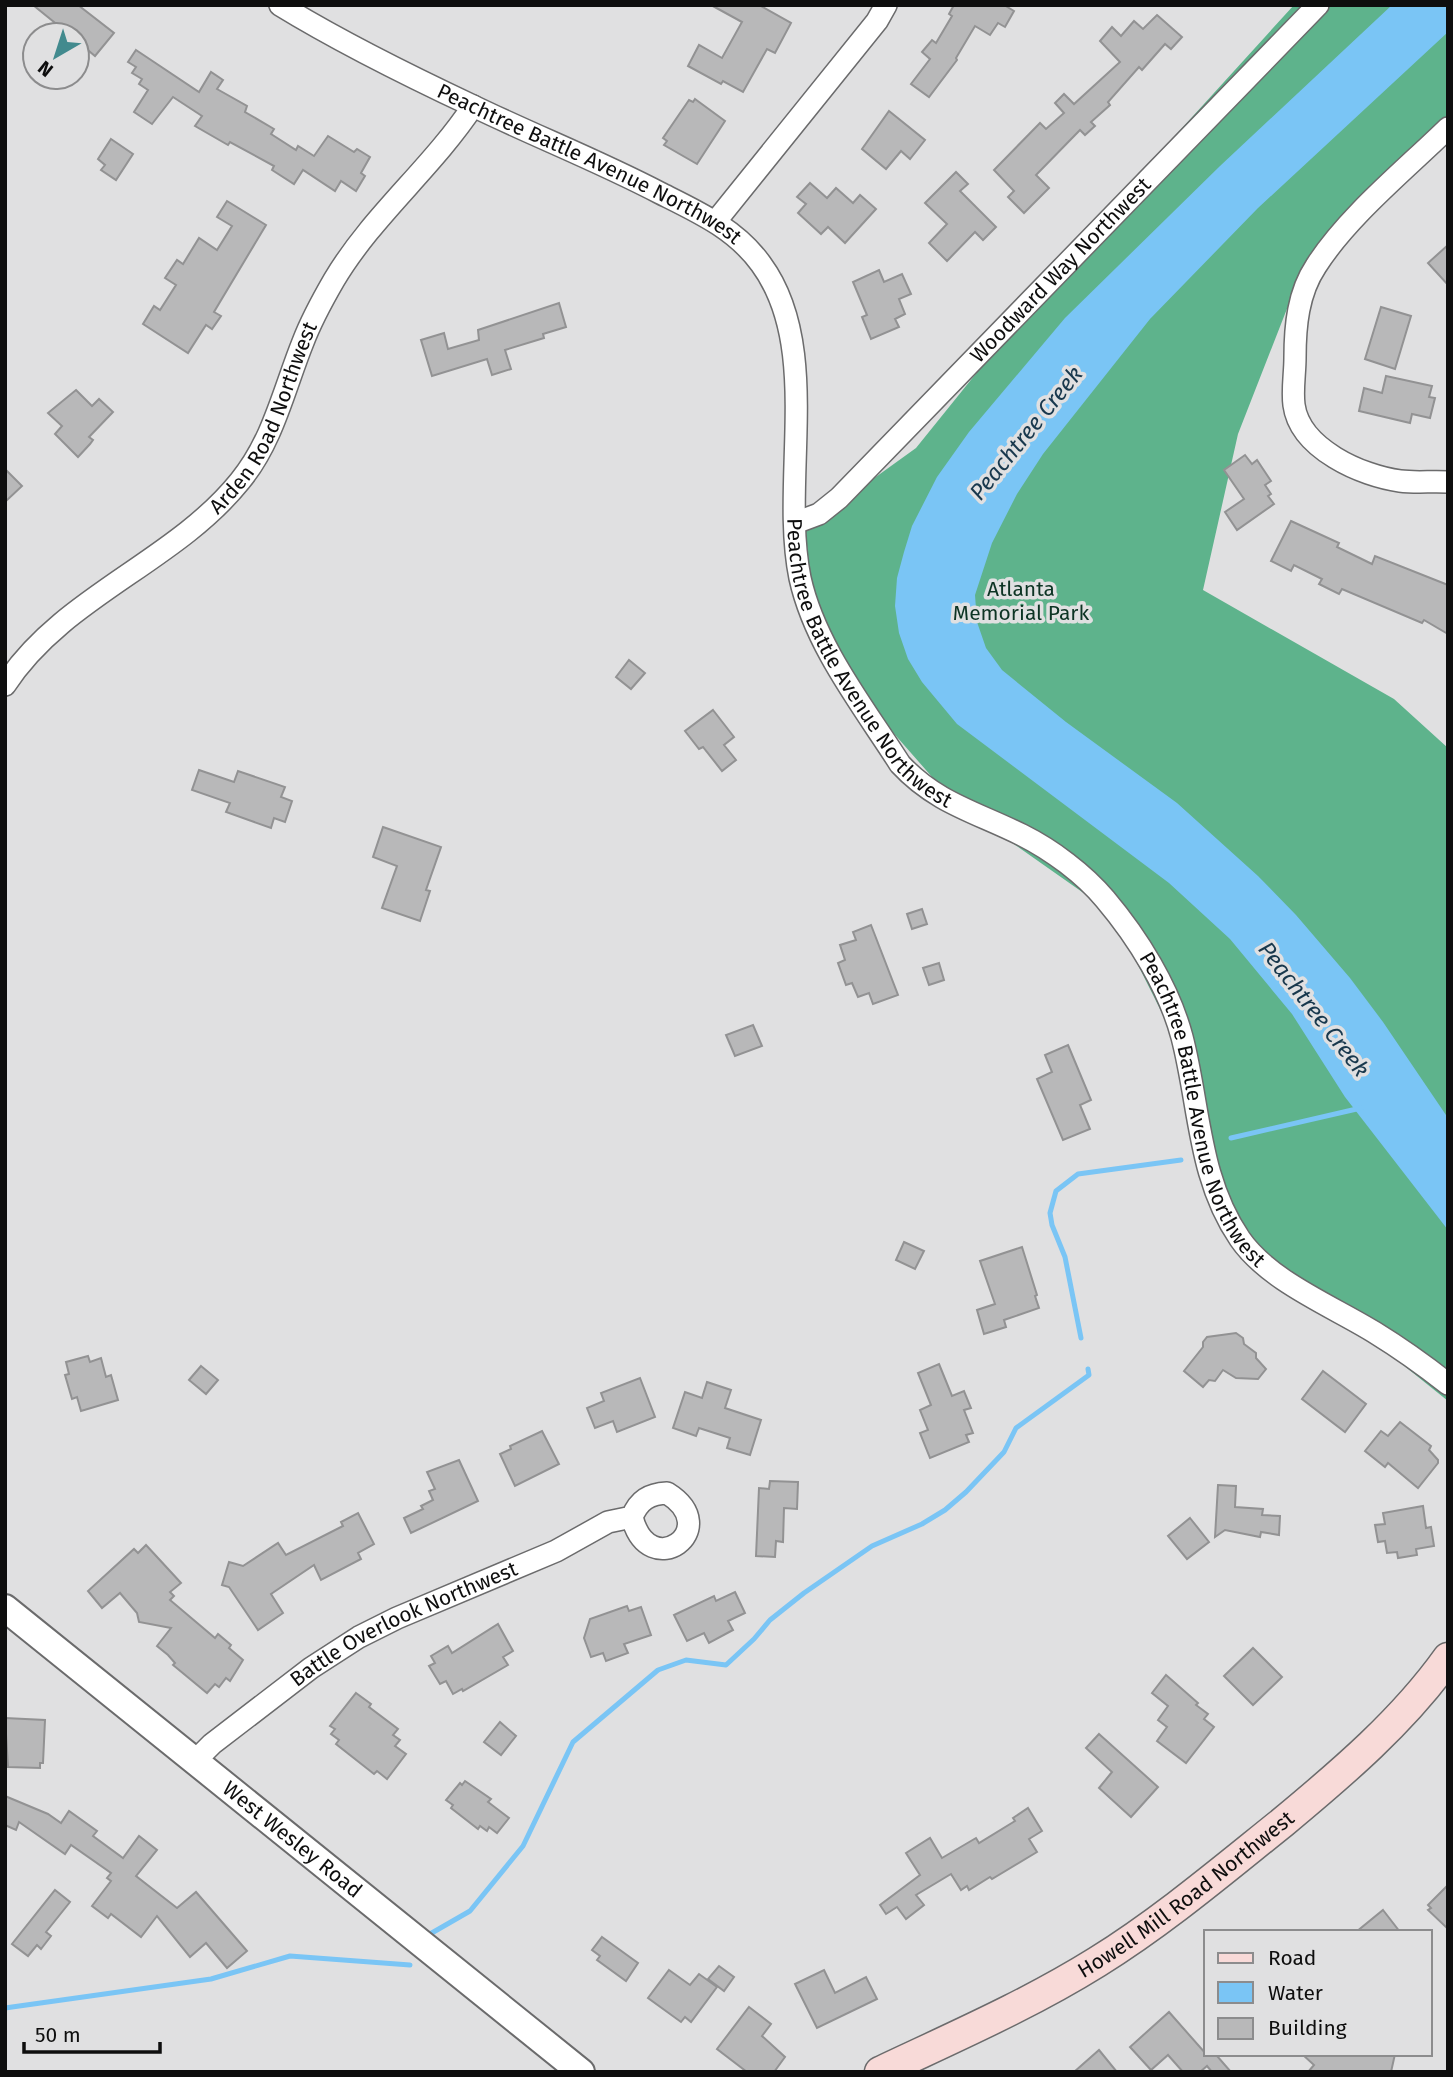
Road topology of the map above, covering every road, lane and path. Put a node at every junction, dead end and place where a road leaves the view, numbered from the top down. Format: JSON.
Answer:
{"nodes":[{"id":1,"x":280,"y":5,"type":"edge"},
{"id":2,"x":886,"y":5,"type":"edge"},
{"id":3,"x":1318,"y":5,"type":"edge"},
{"id":4,"x":472,"y":106,"type":"junction"},
{"id":5,"x":1448,"y":128,"type":"edge"},
{"id":6,"x":716,"y":222,"type":"junction"},
{"id":7,"x":1448,"y":482,"type":"edge"},
{"id":8,"x":795,"y":523,"type":"junction"},
{"id":9,"x":5,"y":685,"type":"edge"},
{"id":10,"x":1448,"y":1384,"type":"edge"},
{"id":11,"x":632,"y":1517,"type":"dead end"},
{"id":12,"x":5,"y":1608,"type":"edge"},
{"id":13,"x":1448,"y":1658,"type":"edge"},
{"id":14,"x":195,"y":1761,"type":"junction"},
{"id":15,"x":581,"y":2072,"type":"edge"},
{"id":16,"x":880,"y":2072,"type":"edge"}],
"edges":[{"from":1,"to":4,"type":"street","name":"Peachtree Battle Avenue Northwest"},
{"from":2,"to":6,"type":"street"},
{"from":3,"to":8,"type":"street","name":"Woodward Way Northwest"},
{"from":4,"to":6,"type":"street","name":"Peachtree Battle Avenue Northwest"},
{"from":4,"to":9,"type":"street","name":"Arden Road Northwest"},
{"from":5,"to":7,"type":"street"},
{"from":6,"to":8,"type":"street","name":"Peachtree Battle Avenue Northwest"},
{"from":8,"to":10,"type":"street","name":"Peachtree Battle Avenue Northwest"},
{"from":11,"to":14,"type":"street","name":"Battle Overlook Northwest"},
{"from":12,"to":14,"type":"street","name":"West Wesley Road"},
{"from":13,"to":16,"type":"main road","name":"Howell Mill Road Northwest"},
{"from":14,"to":15,"type":"street","name":"West Wesley Road"}]}
